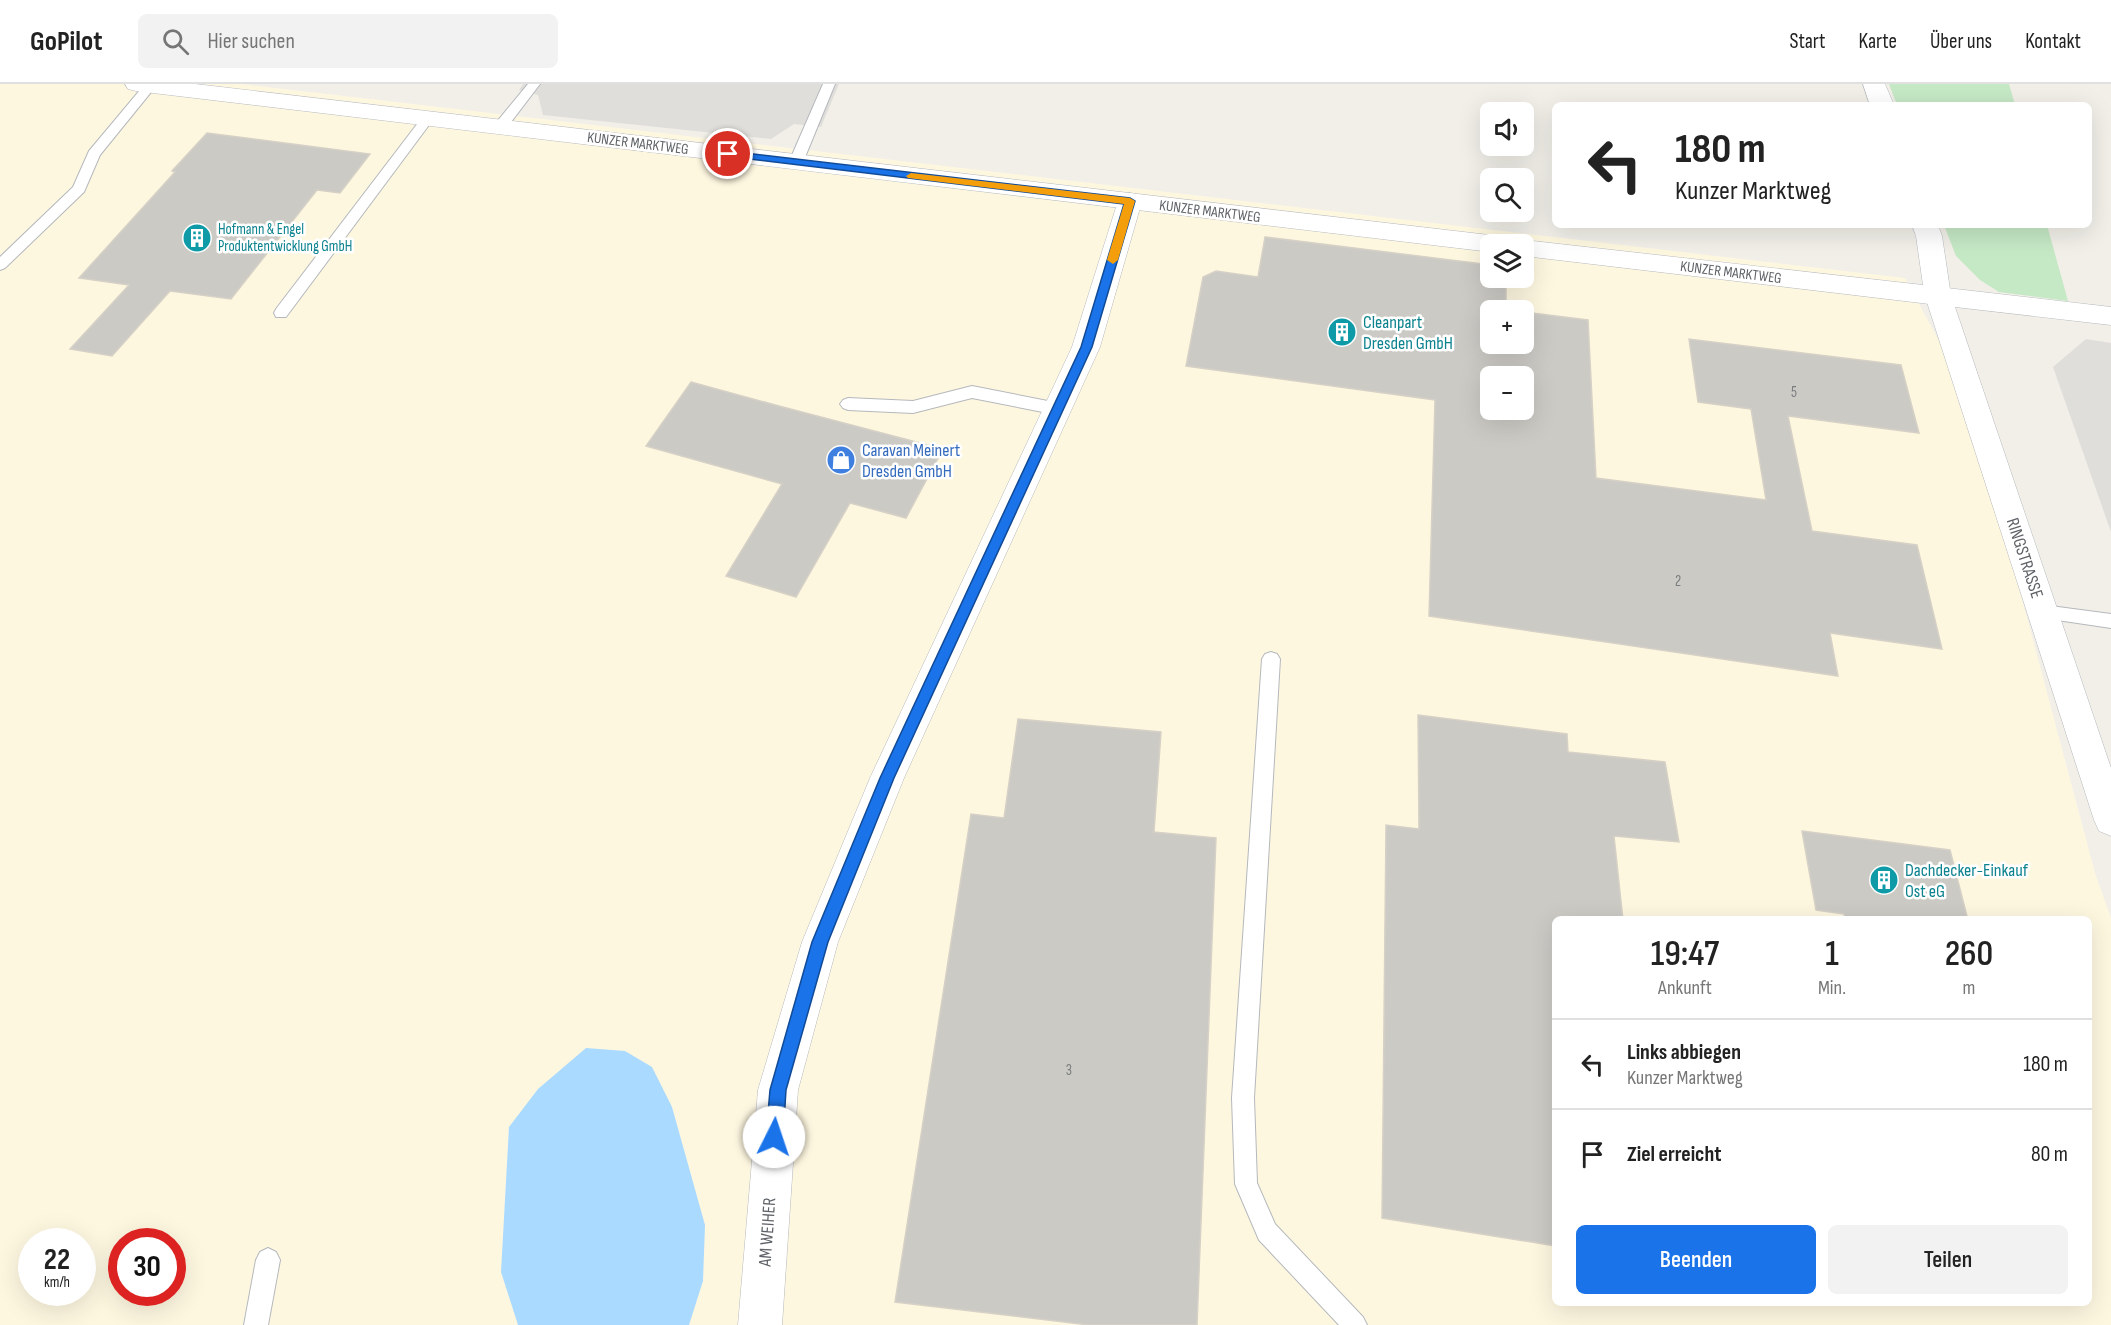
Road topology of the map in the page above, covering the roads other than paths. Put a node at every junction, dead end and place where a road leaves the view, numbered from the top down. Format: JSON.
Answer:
{"nodes":[{"id":1,"x":534,"y":84,"type":"edge"},
{"id":2,"x":829,"y":84,"type":"edge"},
{"id":3,"x":1874,"y":84,"type":"edge"},
{"id":4,"x":143,"y":85,"type":"edge"},
{"id":5,"x":1880,"y":102,"type":"edge"},
{"id":6,"x":428,"y":118,"type":"junction"},
{"id":7,"x":500,"y":127,"type":"junction"},
{"id":8,"x":796,"y":162,"type":"junction"},
{"id":9,"x":1130,"y":201,"type":"junction"},
{"id":10,"x":1926,"y":228,"type":"edge"},
{"id":11,"x":1480,"y":242,"type":"edge"},
{"id":12,"x":1534,"y":249,"type":"edge"},
{"id":13,"x":0,"y":265,"type":"edge"},
{"id":14,"x":1938,"y":296,"type":"junction"},
{"id":15,"x":281,"y":313,"type":"dead end"},
{"id":16,"x":2111,"y":316,"type":"edge"},
{"id":17,"x":848,"y":404,"type":"dead end"},
{"id":18,"x":1058,"y":409,"type":"junction"},
{"id":19,"x":2043,"y":612,"type":"junction"},
{"id":20,"x":2111,"y":621,"type":"edge"},
{"id":21,"x":1271,"y":659,"type":"dead end"},
{"id":22,"x":2111,"y":820,"type":"edge"},
{"id":23,"x":268,"y":1260,"type":"dead end"},
{"id":24,"x":256,"y":1325,"type":"edge"},
{"id":25,"x":760,"y":1325,"type":"edge"},
{"id":26,"x":1355,"y":1325,"type":"edge"}],
"edges":[{"from":1,"to":7,"type":"lane"},
{"from":2,"to":8,"type":"lane"},
{"from":3,"to":5,"type":"street"},
{"from":4,"to":6,"type":"street","name":"KUNZER MARKTWEG"},
{"from":4,"to":13,"type":"lane"},
{"from":6,"to":7,"type":"street","name":"KUNZER MARKTWEG"},
{"from":6,"to":15,"type":"lane"},
{"from":7,"to":8,"type":"street","name":"KUNZER MARKTWEG"},
{"from":8,"to":9,"type":"street","name":"KUNZER MARKTWEG"},
{"from":9,"to":11,"type":"street","name":"KUNZER MARKTWEG"},
{"from":9,"to":18,"type":"street","name":"AM WEIHER"},
{"from":10,"to":14,"type":"street"},
{"from":12,"to":14,"type":"street","name":"KUNZER MARKTWEG"},
{"from":14,"to":16,"type":"street","name":"KUNZER MARKTWEG"},
{"from":14,"to":19,"type":"street","name":"RINGSTRASSE"},
{"from":17,"to":18,"type":"lane"},
{"from":18,"to":25,"type":"street","name":"AM WEIHER"},
{"from":19,"to":20,"type":"lane"},
{"from":19,"to":22,"type":"street","name":"RINGSTRASSE"},
{"from":21,"to":26,"type":"lane"},
{"from":23,"to":24,"type":"lane"}]}
